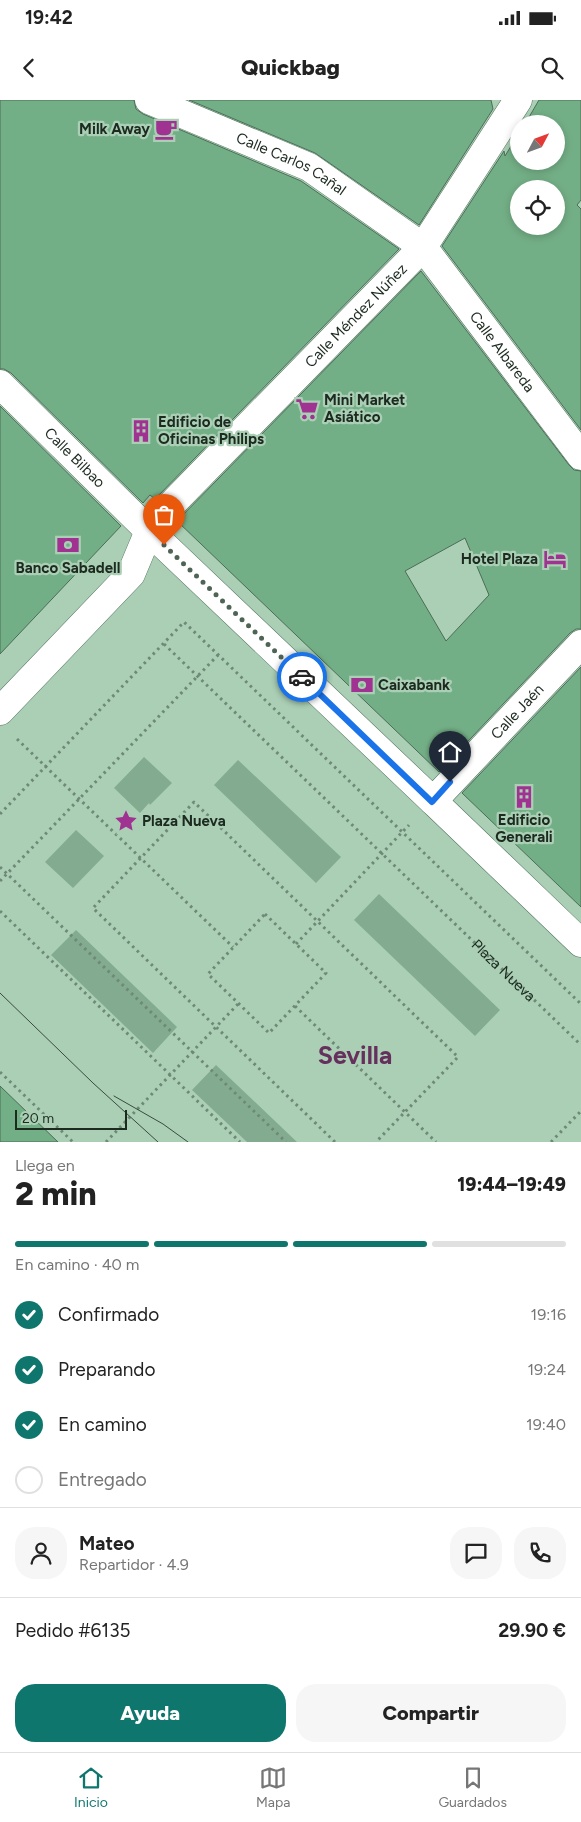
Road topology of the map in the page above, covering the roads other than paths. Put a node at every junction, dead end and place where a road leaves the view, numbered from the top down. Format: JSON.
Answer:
{"nodes":[{"id":1,"x":149,"y":100,"type":"edge"},
{"id":2,"x":512,"y":104,"type":"edge"},
{"id":3,"x":423,"y":247,"type":"junction"},
{"id":4,"x":0,"y":384,"type":"edge"},
{"id":5,"x":581,"y":456,"type":"edge"},
{"id":6,"x":149,"y":531,"type":"junction"},
{"id":7,"x":581,"y":644,"type":"edge"},
{"id":8,"x":0,"y":711,"type":"edge"},
{"id":9,"x":432,"y":802,"type":"junction"},
{"id":10,"x":581,"y":943,"type":"edge"}],
"edges":[{"from":1,"to":3,"type":"street","name":"Calle Carlos Cañal"},
{"from":2,"to":3,"type":"street","name":"Calle Méndez Núñez"},
{"from":3,"to":5,"type":"street","name":"Calle Albareda"},
{"from":3,"to":6,"type":"street","name":"Calle Méndez Núñez"},
{"from":4,"to":6,"type":"street","name":"Calle Bilbao"},
{"from":6,"to":8,"type":"street"},
{"from":6,"to":9,"type":"street"},
{"from":7,"to":9,"type":"street","name":"Calle Jaén"},
{"from":9,"to":10,"type":"street"}]}
